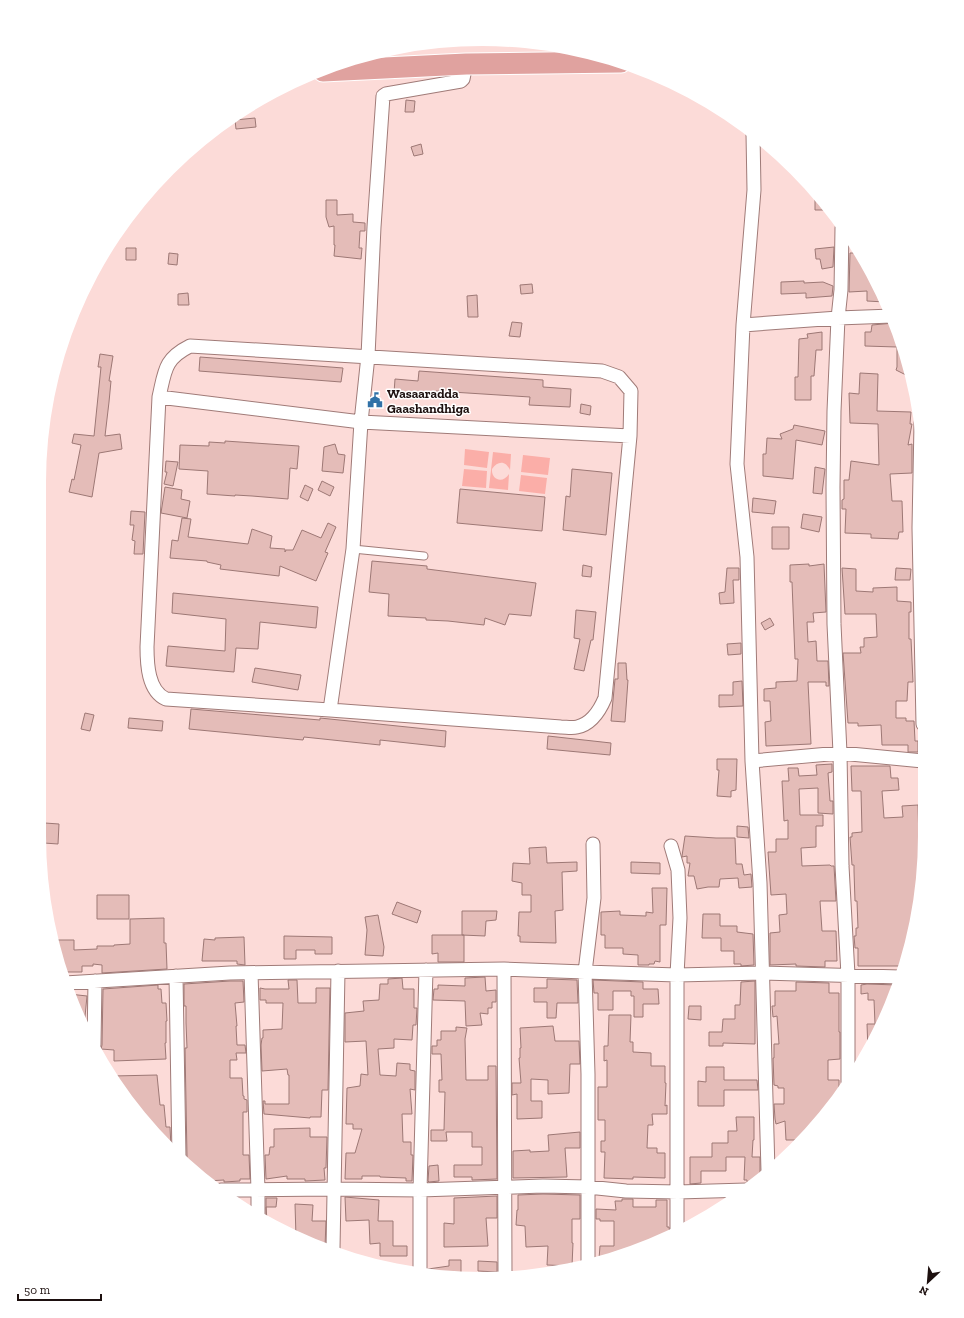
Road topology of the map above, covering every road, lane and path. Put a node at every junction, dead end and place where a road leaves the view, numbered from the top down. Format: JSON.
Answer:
{"nodes":[{"id":1,"x":599,"y":62,"type":"edge"},
{"id":2,"x":466,"y":64,"type":"junction"},
{"id":3,"x":339,"y":70,"type":"edge"},
{"id":4,"x":753,"y":141,"type":"edge"},
{"id":5,"x":842,"y":236,"type":"edge"},
{"id":6,"x":885,"y":316,"type":"edge"},
{"id":7,"x":838,"y":318,"type":"junction"},
{"id":8,"x":743,"y":325,"type":"junction"},
{"id":9,"x":368,"y":356,"type":"junction"},
{"id":10,"x":159,"y":397,"type":"junction"},
{"id":11,"x":361,"y":422,"type":"junction"},
{"id":12,"x":630,"y":436,"type":"junction"},
{"id":13,"x":353,"y":549,"type":"junction"},
{"id":14,"x":424,"y":556,"type":"dead end"},
{"id":15,"x":330,"y":710,"type":"junction"},
{"id":16,"x":840,"y":753,"type":"junction"},
{"id":17,"x":752,"y":760,"type":"junction"},
{"id":18,"x":918,"y":761,"type":"edge"},
{"id":19,"x":593,"y":844,"type":"dead end"},
{"id":20,"x":671,"y":846,"type":"dead end"},
{"id":21,"x":504,"y":969,"type":"junction"},
{"id":22,"x":426,"y":970,"type":"junction"},
{"id":23,"x":338,"y":971,"type":"junction"},
{"id":24,"x":585,"y":972,"type":"junction"},
{"id":25,"x":251,"y":973,"type":"junction"},
{"id":26,"x":763,"y":973,"type":"junction"},
{"id":27,"x":677,"y":975,"type":"junction"},
{"id":28,"x":848,"y":975,"type":"junction"},
{"id":29,"x":176,"y":976,"type":"junction"},
{"id":30,"x":895,"y":977,"type":"edge"},
{"id":31,"x":95,"y":981,"type":"junction"},
{"id":32,"x":71,"y":983,"type":"edge"},
{"id":33,"x":94,"y":1035,"type":"edge"},
{"id":34,"x":848,"y":1073,"type":"edge"},
{"id":35,"x":179,"y":1149,"type":"edge"},
{"id":36,"x":768,"y":1165,"type":"edge"},
{"id":37,"x":588,"y":1187,"type":"junction"},
{"id":38,"x":505,"y":1188,"type":"junction"},
{"id":39,"x":334,"y":1189,"type":"junction"},
{"id":40,"x":228,"y":1190,"type":"edge"},
{"id":41,"x":258,"y":1190,"type":"junction"},
{"id":42,"x":420,"y":1190,"type":"junction"},
{"id":43,"x":736,"y":1190,"type":"edge"},
{"id":44,"x":678,"y":1192,"type":"junction"},
{"id":45,"x":258,"y":1210,"type":"edge"},
{"id":46,"x":677,"y":1226,"type":"edge"},
{"id":47,"x":333,"y":1246,"type":"edge"},
{"id":48,"x":588,"y":1259,"type":"edge"},
{"id":49,"x":420,"y":1267,"type":"edge"},
{"id":50,"x":505,"y":1271,"type":"edge"}],
"edges":[{"from":1,"to":2,"type":"main road"},
{"from":2,"to":3,"type":"main road"},
{"from":2,"to":9,"type":"street"},
{"from":4,"to":8,"type":"street"},
{"from":5,"to":7,"type":"street"},
{"from":6,"to":7,"type":"street"},
{"from":7,"to":8,"type":"street"},
{"from":7,"to":16,"type":"street"},
{"from":8,"to":17,"type":"street"},
{"from":9,"to":10,"type":"street"},
{"from":9,"to":11,"type":"street"},
{"from":9,"to":12,"type":"street"},
{"from":10,"to":11,"type":"street"},
{"from":10,"to":15,"type":"street"},
{"from":11,"to":12,"type":"street"},
{"from":11,"to":13,"type":"street"},
{"from":12,"to":15,"type":"street"},
{"from":13,"to":14,"type":"lane"},
{"from":13,"to":15,"type":"street"},
{"from":16,"to":17,"type":"street"},
{"from":16,"to":18,"type":"street"},
{"from":16,"to":28,"type":"street"},
{"from":17,"to":26,"type":"street"},
{"from":19,"to":24,"type":"street"},
{"from":20,"to":27,"type":"street"},
{"from":21,"to":22,"type":"street"},
{"from":21,"to":24,"type":"street"},
{"from":21,"to":38,"type":"street"},
{"from":22,"to":23,"type":"street"},
{"from":22,"to":42,"type":"street"},
{"from":23,"to":25,"type":"street"},
{"from":23,"to":39,"type":"street"},
{"from":24,"to":27,"type":"street"},
{"from":24,"to":37,"type":"street"},
{"from":25,"to":29,"type":"street"},
{"from":25,"to":41,"type":"street"},
{"from":26,"to":27,"type":"street"},
{"from":26,"to":28,"type":"street"},
{"from":26,"to":36,"type":"street"},
{"from":27,"to":44,"type":"street"},
{"from":28,"to":30,"type":"street"},
{"from":28,"to":34,"type":"street"},
{"from":29,"to":31,"type":"street"},
{"from":29,"to":35,"type":"street"},
{"from":31,"to":32,"type":"street"},
{"from":31,"to":33,"type":"street"},
{"from":37,"to":38,"type":"street"},
{"from":37,"to":44,"type":"street"},
{"from":37,"to":48,"type":"street"},
{"from":38,"to":42,"type":"street"},
{"from":38,"to":50,"type":"street"},
{"from":39,"to":41,"type":"street"},
{"from":39,"to":42,"type":"street"},
{"from":39,"to":47,"type":"street"},
{"from":40,"to":41,"type":"street"},
{"from":41,"to":45,"type":"street"},
{"from":42,"to":49,"type":"street"},
{"from":43,"to":44,"type":"street"},
{"from":44,"to":46,"type":"street"}]}
